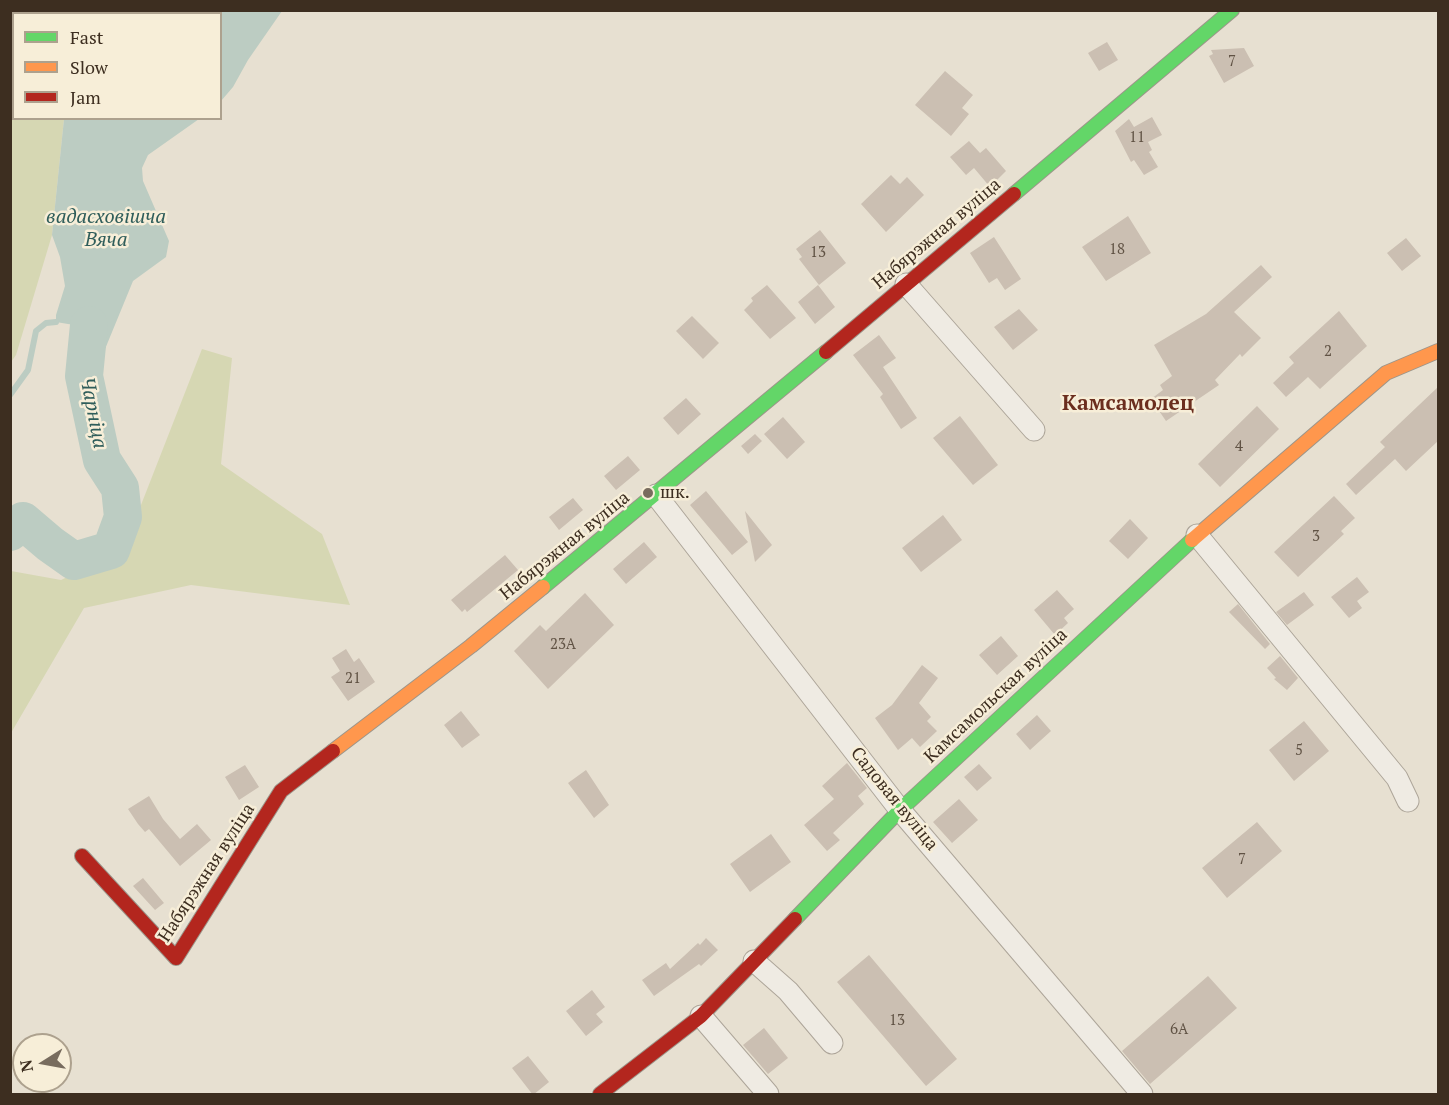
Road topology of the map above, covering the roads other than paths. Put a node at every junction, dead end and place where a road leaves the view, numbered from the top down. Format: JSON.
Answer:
{"nodes":[{"id":1,"x":1232,"y":10,"type":"edge"},
{"id":2,"x":906,"y":284,"type":"junction"},
{"id":3,"x":1438,"y":351,"type":"edge"},
{"id":4,"x":1034,"y":430,"type":"dead end"},
{"id":5,"x":656,"y":495,"type":"junction"},
{"id":6,"x":1197,"y":535,"type":"junction"},
{"id":7,"x":1408,"y":801,"type":"dead end"},
{"id":8,"x":900,"y":810,"type":"junction"},
{"id":9,"x":82,"y":856,"type":"dead end"},
{"id":10,"x":754,"y":961,"type":"junction"},
{"id":11,"x":701,"y":1016,"type":"junction"},
{"id":12,"x":832,"y":1043,"type":"dead end"},
{"id":13,"x":600,"y":1095,"type":"edge"},
{"id":14,"x":768,"y":1095,"type":"edge"},
{"id":15,"x":1142,"y":1095,"type":"edge"}],
"edges":[{"from":1,"to":2,"type":"street","name":"Набярэжная вуліца"},
{"from":2,"to":4,"type":"street"},
{"from":2,"to":5,"type":"street","name":"Набярэжная вуліца"},
{"from":3,"to":6,"type":"street","name":"Камсамольская вуліца"},
{"from":5,"to":8,"type":"street","name":"Садовая вуліца"},
{"from":5,"to":9,"type":"street","name":"Набярэжная вуліца"},
{"from":6,"to":7,"type":"street"},
{"from":6,"to":8,"type":"street","name":"Камсамольская вуліца"},
{"from":8,"to":10,"type":"street","name":"Камсамольская вуліца"},
{"from":8,"to":15,"type":"street","name":"Садовая вуліца"},
{"from":10,"to":11,"type":"street","name":"Камсамольская вуліца"},
{"from":10,"to":12,"type":"street"},
{"from":11,"to":13,"type":"street","name":"Камсамольская вуліца"},
{"from":11,"to":14,"type":"street"}]}
